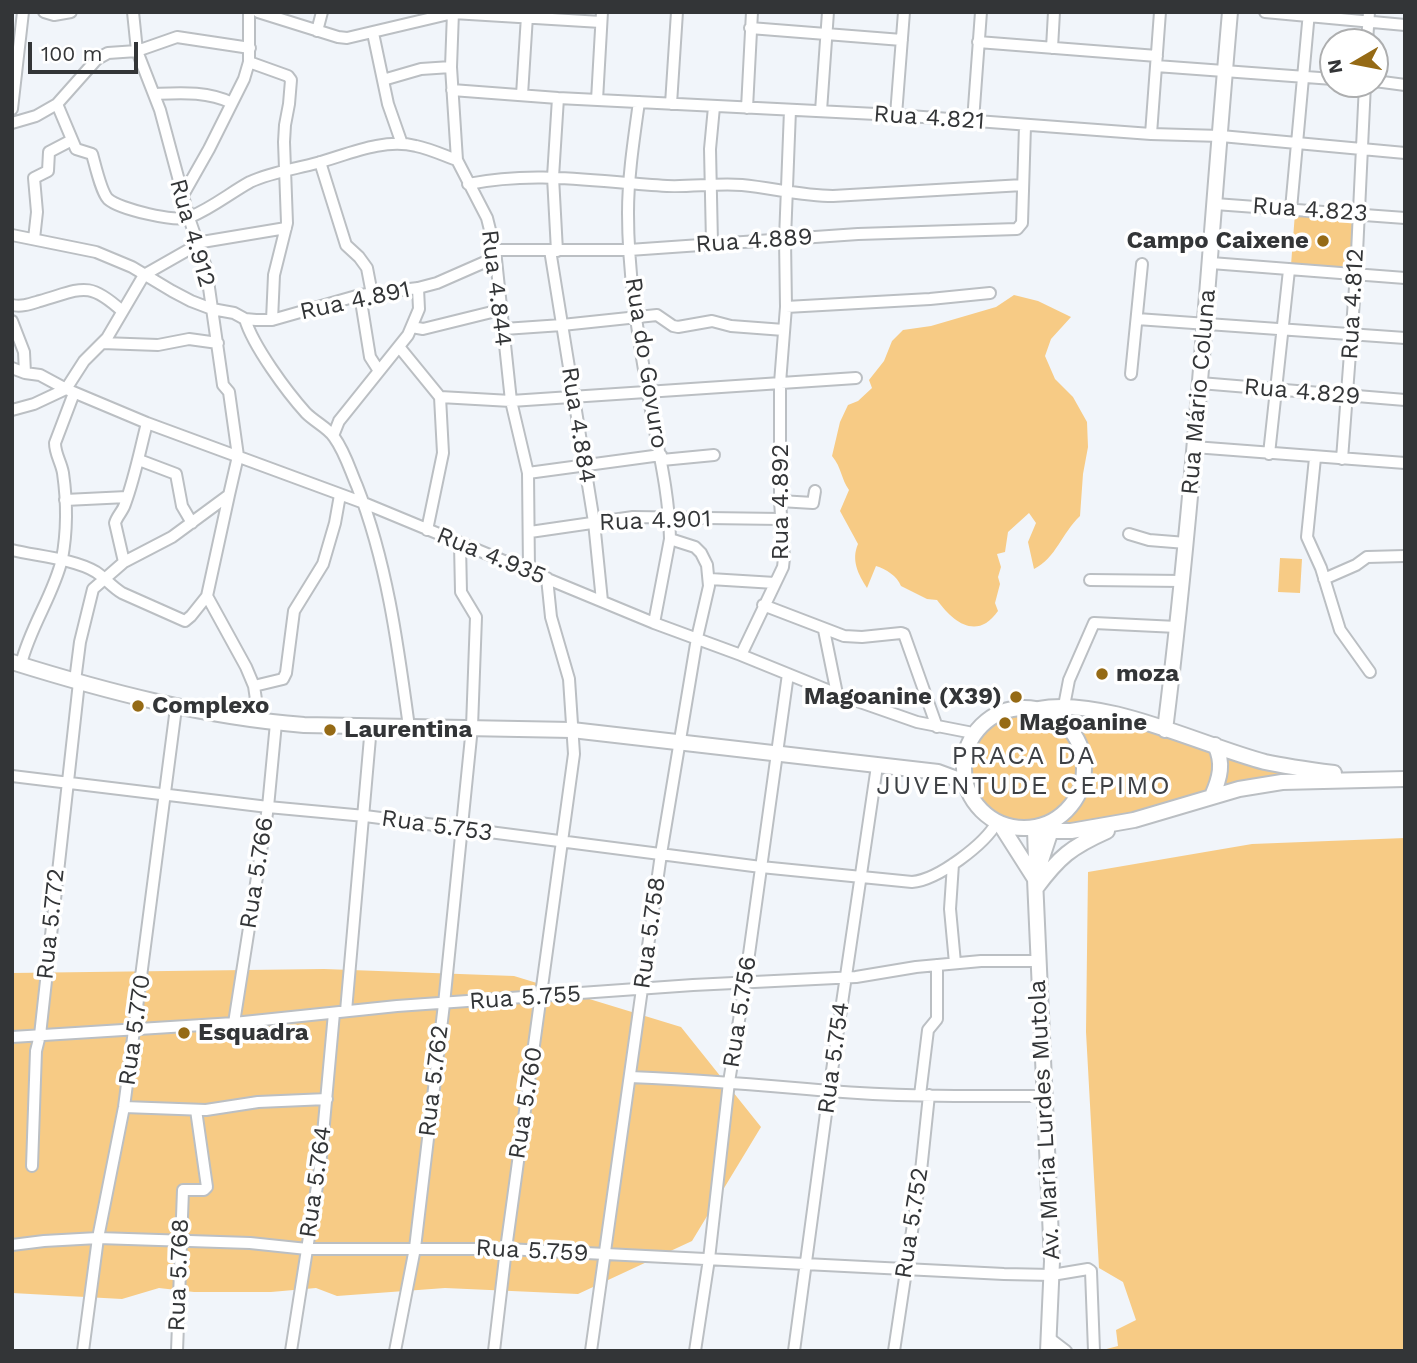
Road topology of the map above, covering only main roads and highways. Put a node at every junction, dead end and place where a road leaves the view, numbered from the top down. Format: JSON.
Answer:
{"nodes":[{"id":1,"x":1230,"y":12,"type":"edge"},
{"id":2,"x":17,"y":663,"type":"edge"},
{"id":3,"x":1032,"y":709,"type":"junction"},
{"id":4,"x":1166,"y":727,"type":"junction"},
{"id":5,"x":1215,"y":745,"type":"junction"},
{"id":6,"x":965,"y":756,"type":"junction"},
{"id":7,"x":938,"y":772,"type":"junction"},
{"id":8,"x":1363,"y":778,"type":"junction"},
{"id":9,"x":1405,"y":779,"type":"edge"},
{"id":10,"x":965,"y":782,"type":"junction"},
{"id":11,"x":1212,"y":796,"type":"junction"},
{"id":12,"x":1139,"y":818,"type":"junction"},
{"id":13,"x":1057,"y":822,"type":"junction"},
{"id":14,"x":999,"y":823,"type":"junction"},
{"id":15,"x":1031,"y":829,"type":"junction"},
{"id":16,"x":1035,"y":883,"type":"junction"},
{"id":17,"x":1049,"y":1346,"type":"edge"}],
"edges":[{"from":1,"to":4,"type":"main road","name":"Rua Mário Coluna"},
{"from":2,"to":7,"type":"main road"},
{"from":3,"to":4,"type":"main road"},
{"from":3,"to":6,"type":"main road"},
{"from":3,"to":13,"type":"main road"},
{"from":4,"to":5,"type":"main road"},
{"from":5,"to":8,"type":"main road"},
{"from":5,"to":11,"type":"main road"},
{"from":6,"to":7,"type":"main road"},
{"from":6,"to":10,"type":"main road"},
{"from":7,"to":10,"type":"main road"},
{"from":8,"to":9,"type":"main road"},
{"from":8,"to":11,"type":"main road"},
{"from":10,"to":14,"type":"main road"},
{"from":11,"to":12,"type":"main road"},
{"from":12,"to":13,"type":"main road"},
{"from":12,"to":16,"type":"main road"},
{"from":13,"to":15,"type":"main road"},
{"from":13,"to":16,"type":"main road"},
{"from":14,"to":15,"type":"main road"},
{"from":14,"to":16,"type":"main road"},
{"from":15,"to":17,"type":"main road"},
{"from":16,"to":17,"type":"main road","name":"Av. Maria Lurdes Mutola"}]}
